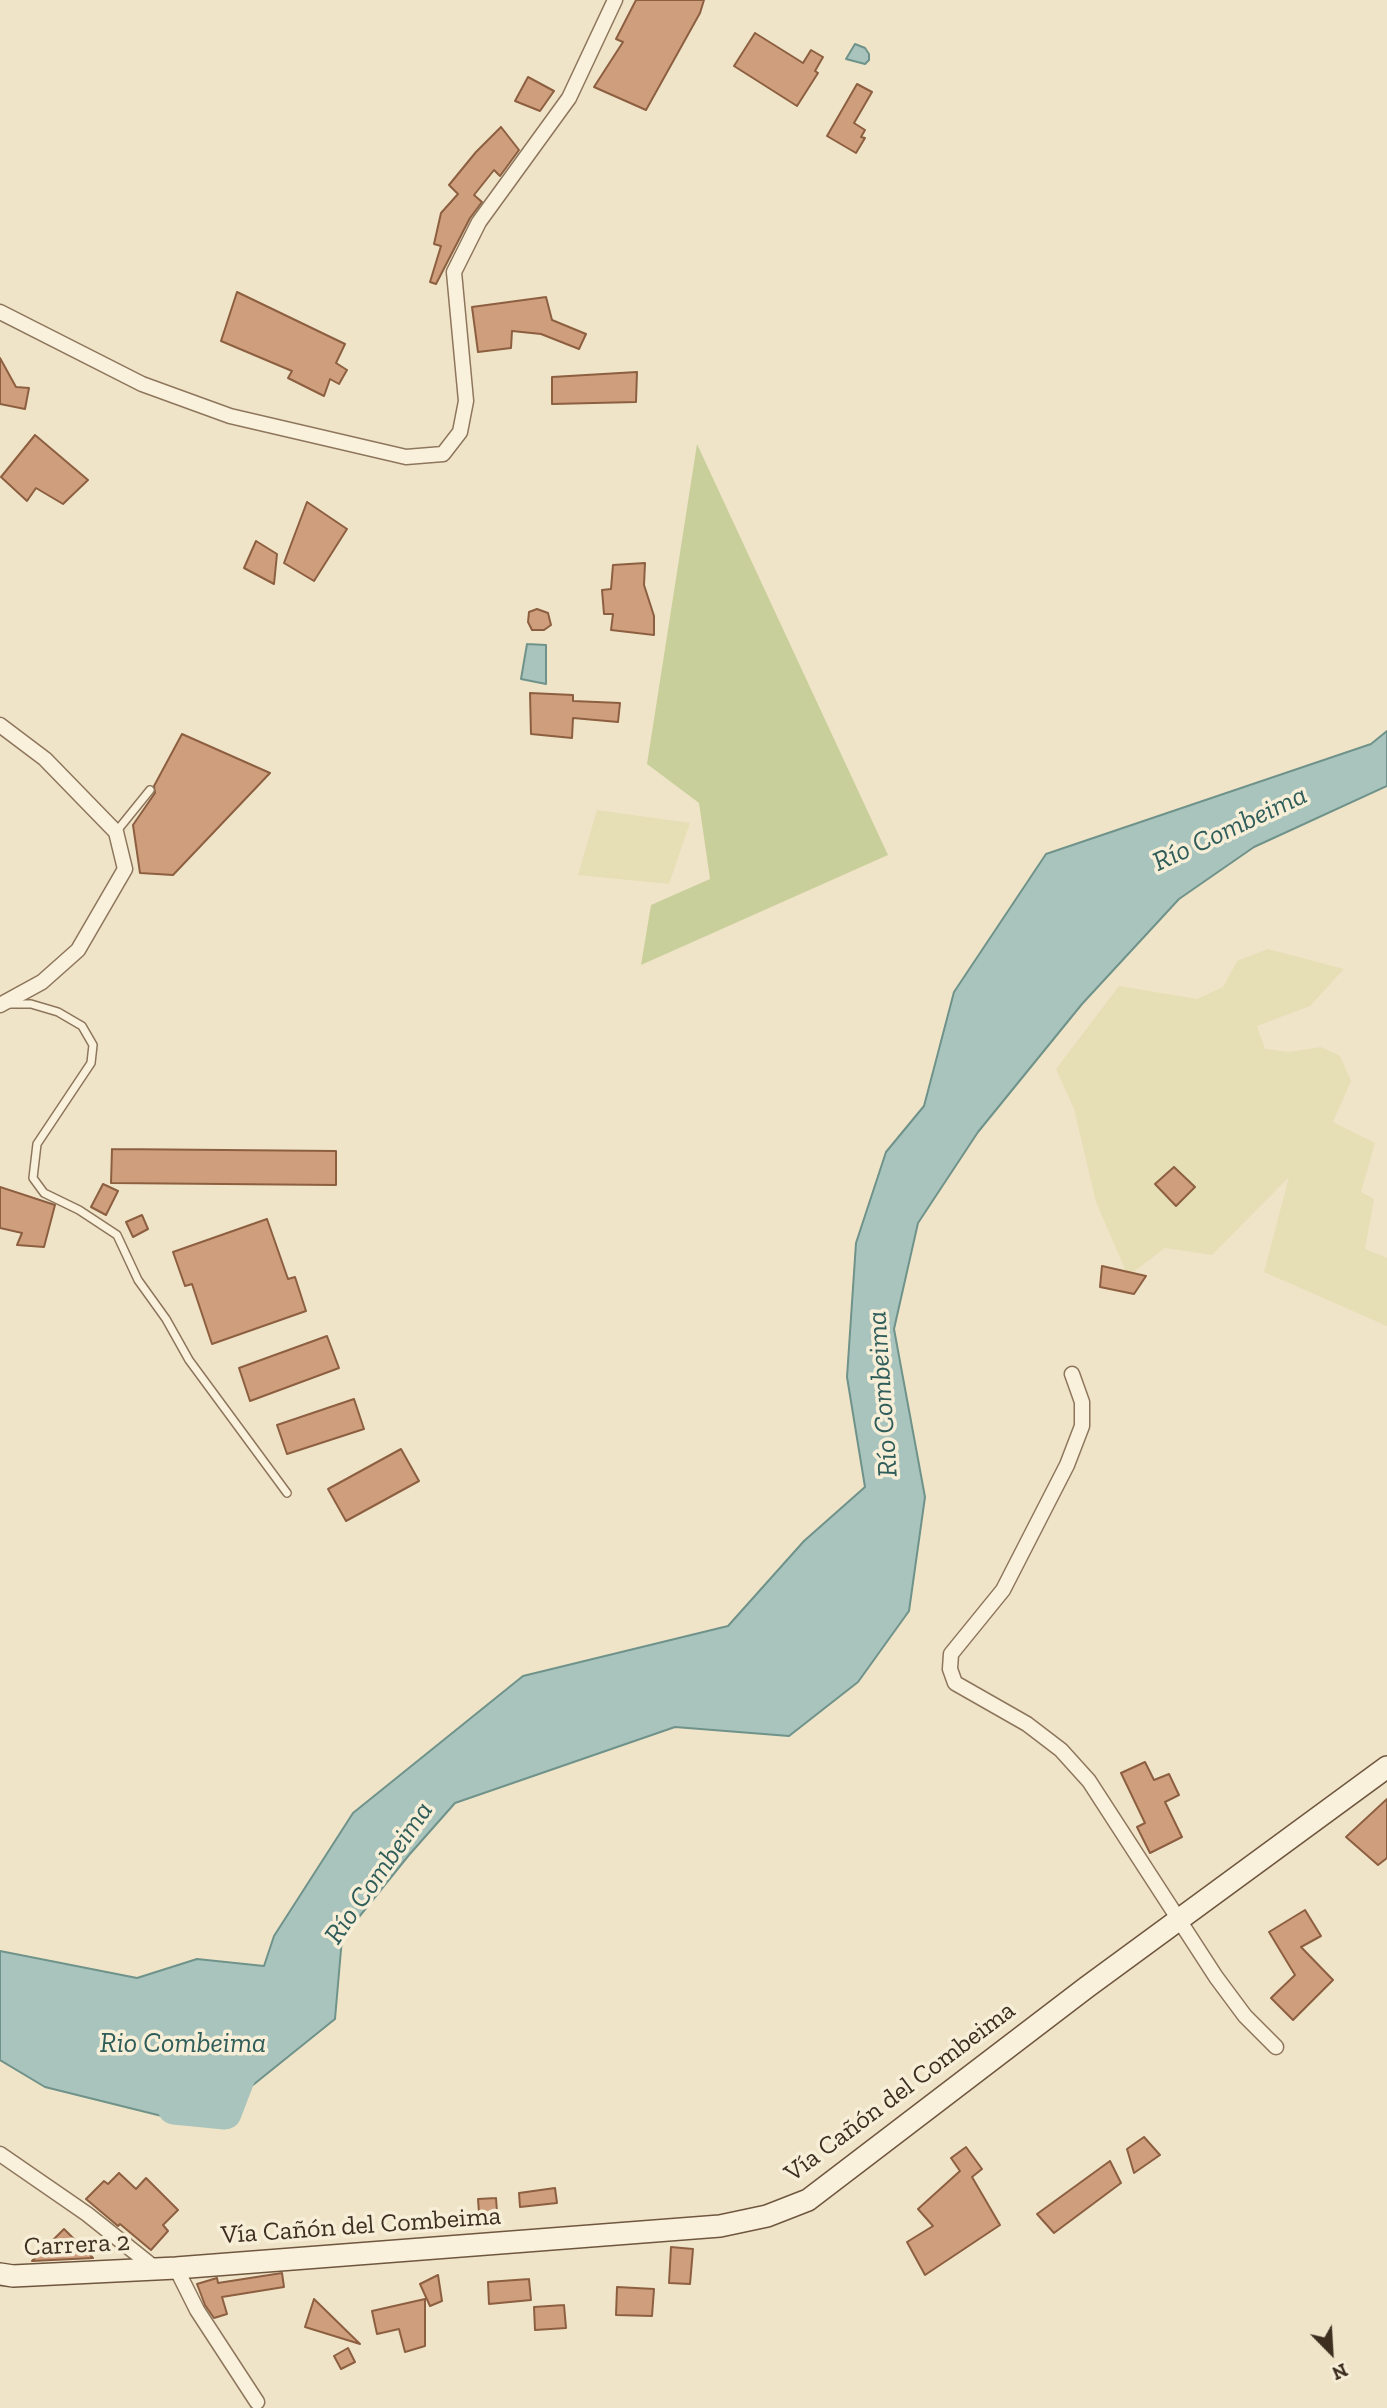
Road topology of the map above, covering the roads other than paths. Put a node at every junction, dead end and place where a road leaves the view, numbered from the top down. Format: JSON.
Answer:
{"nodes":[{"id":1,"x":615,"y":0,"type":"edge"},
{"id":2,"x":0,"y":312,"type":"edge"},
{"id":3,"x":0,"y":725,"type":"edge"},
{"id":4,"x":150,"y":790,"type":"dead end"},
{"id":5,"x":116,"y":832,"type":"junction"},
{"id":6,"x":0,"y":1005,"type":"edge"},
{"id":7,"x":1072,"y":1374,"type":"dead end"},
{"id":8,"x":287,"y":1493,"type":"dead end"},
{"id":9,"x":1387,"y":1767,"type":"edge"},
{"id":10,"x":1180,"y":1918,"type":"junction"},
{"id":11,"x":1276,"y":2047,"type":"dead end"},
{"id":12,"x":0,"y":2154,"type":"edge"},
{"id":13,"x":166,"y":2269,"type":"junction"},
{"id":14,"x":0,"y":2274,"type":"edge"},
{"id":15,"x":257,"y":2402,"type":"dead end"}],
"edges":[{"from":1,"to":2,"type":"street"},
{"from":3,"to":5,"type":"street"},
{"from":4,"to":5,"type":"lane"},
{"from":5,"to":6,"type":"street"},
{"from":6,"to":8,"type":"lane"},
{"from":7,"to":10,"type":"street"},
{"from":9,"to":10,"type":"street","name":"Vía Cañón del Combeima"},
{"from":10,"to":11,"type":"street"},
{"from":10,"to":13,"type":"street","name":"Vía Cañón del Combeima"},
{"from":12,"to":13,"type":"street"},
{"from":13,"to":14,"type":"street","name":"Carrera 2"},
{"from":13,"to":15,"type":"street"}]}
